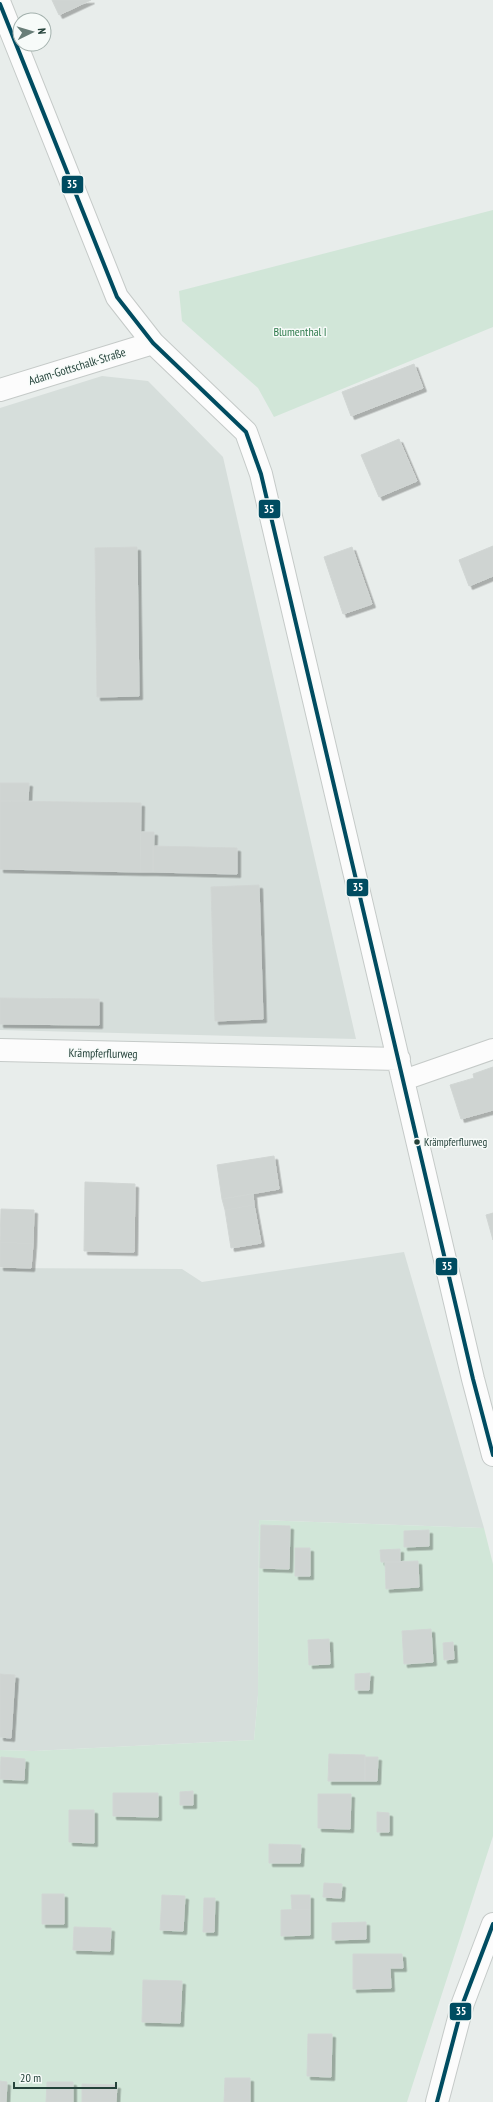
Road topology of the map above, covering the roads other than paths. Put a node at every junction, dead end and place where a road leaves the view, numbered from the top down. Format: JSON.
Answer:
{"nodes":[{"id":1,"x":0,"y":4,"type":"edge"},
{"id":2,"x":153,"y":343,"type":"junction"},
{"id":3,"x":0,"y":390,"type":"edge"},
{"id":4,"x":493,"y":1049,"type":"edge"},
{"id":5,"x":0,"y":1050,"type":"edge"},
{"id":6,"x":399,"y":1058,"type":"junction"},
{"id":7,"x":404,"y":1080,"type":"junction"},
{"id":8,"x":493,"y":1455,"type":"edge"},
{"id":9,"x":493,"y":1924,"type":"edge"},
{"id":10,"x":438,"y":2102,"type":"edge"}],
"edges":[{"from":1,"to":2,"type":"street"},
{"from":2,"to":3,"type":"street","name":"Adam-Gottschalk-Straße"},
{"from":2,"to":6,"type":"street"},
{"from":4,"to":7,"type":"lane"},
{"from":5,"to":6,"type":"street","name":"Krämpferflurweg"},
{"from":6,"to":7,"type":"street"},
{"from":7,"to":8,"type":"street"},
{"from":9,"to":10,"type":"street"}]}
